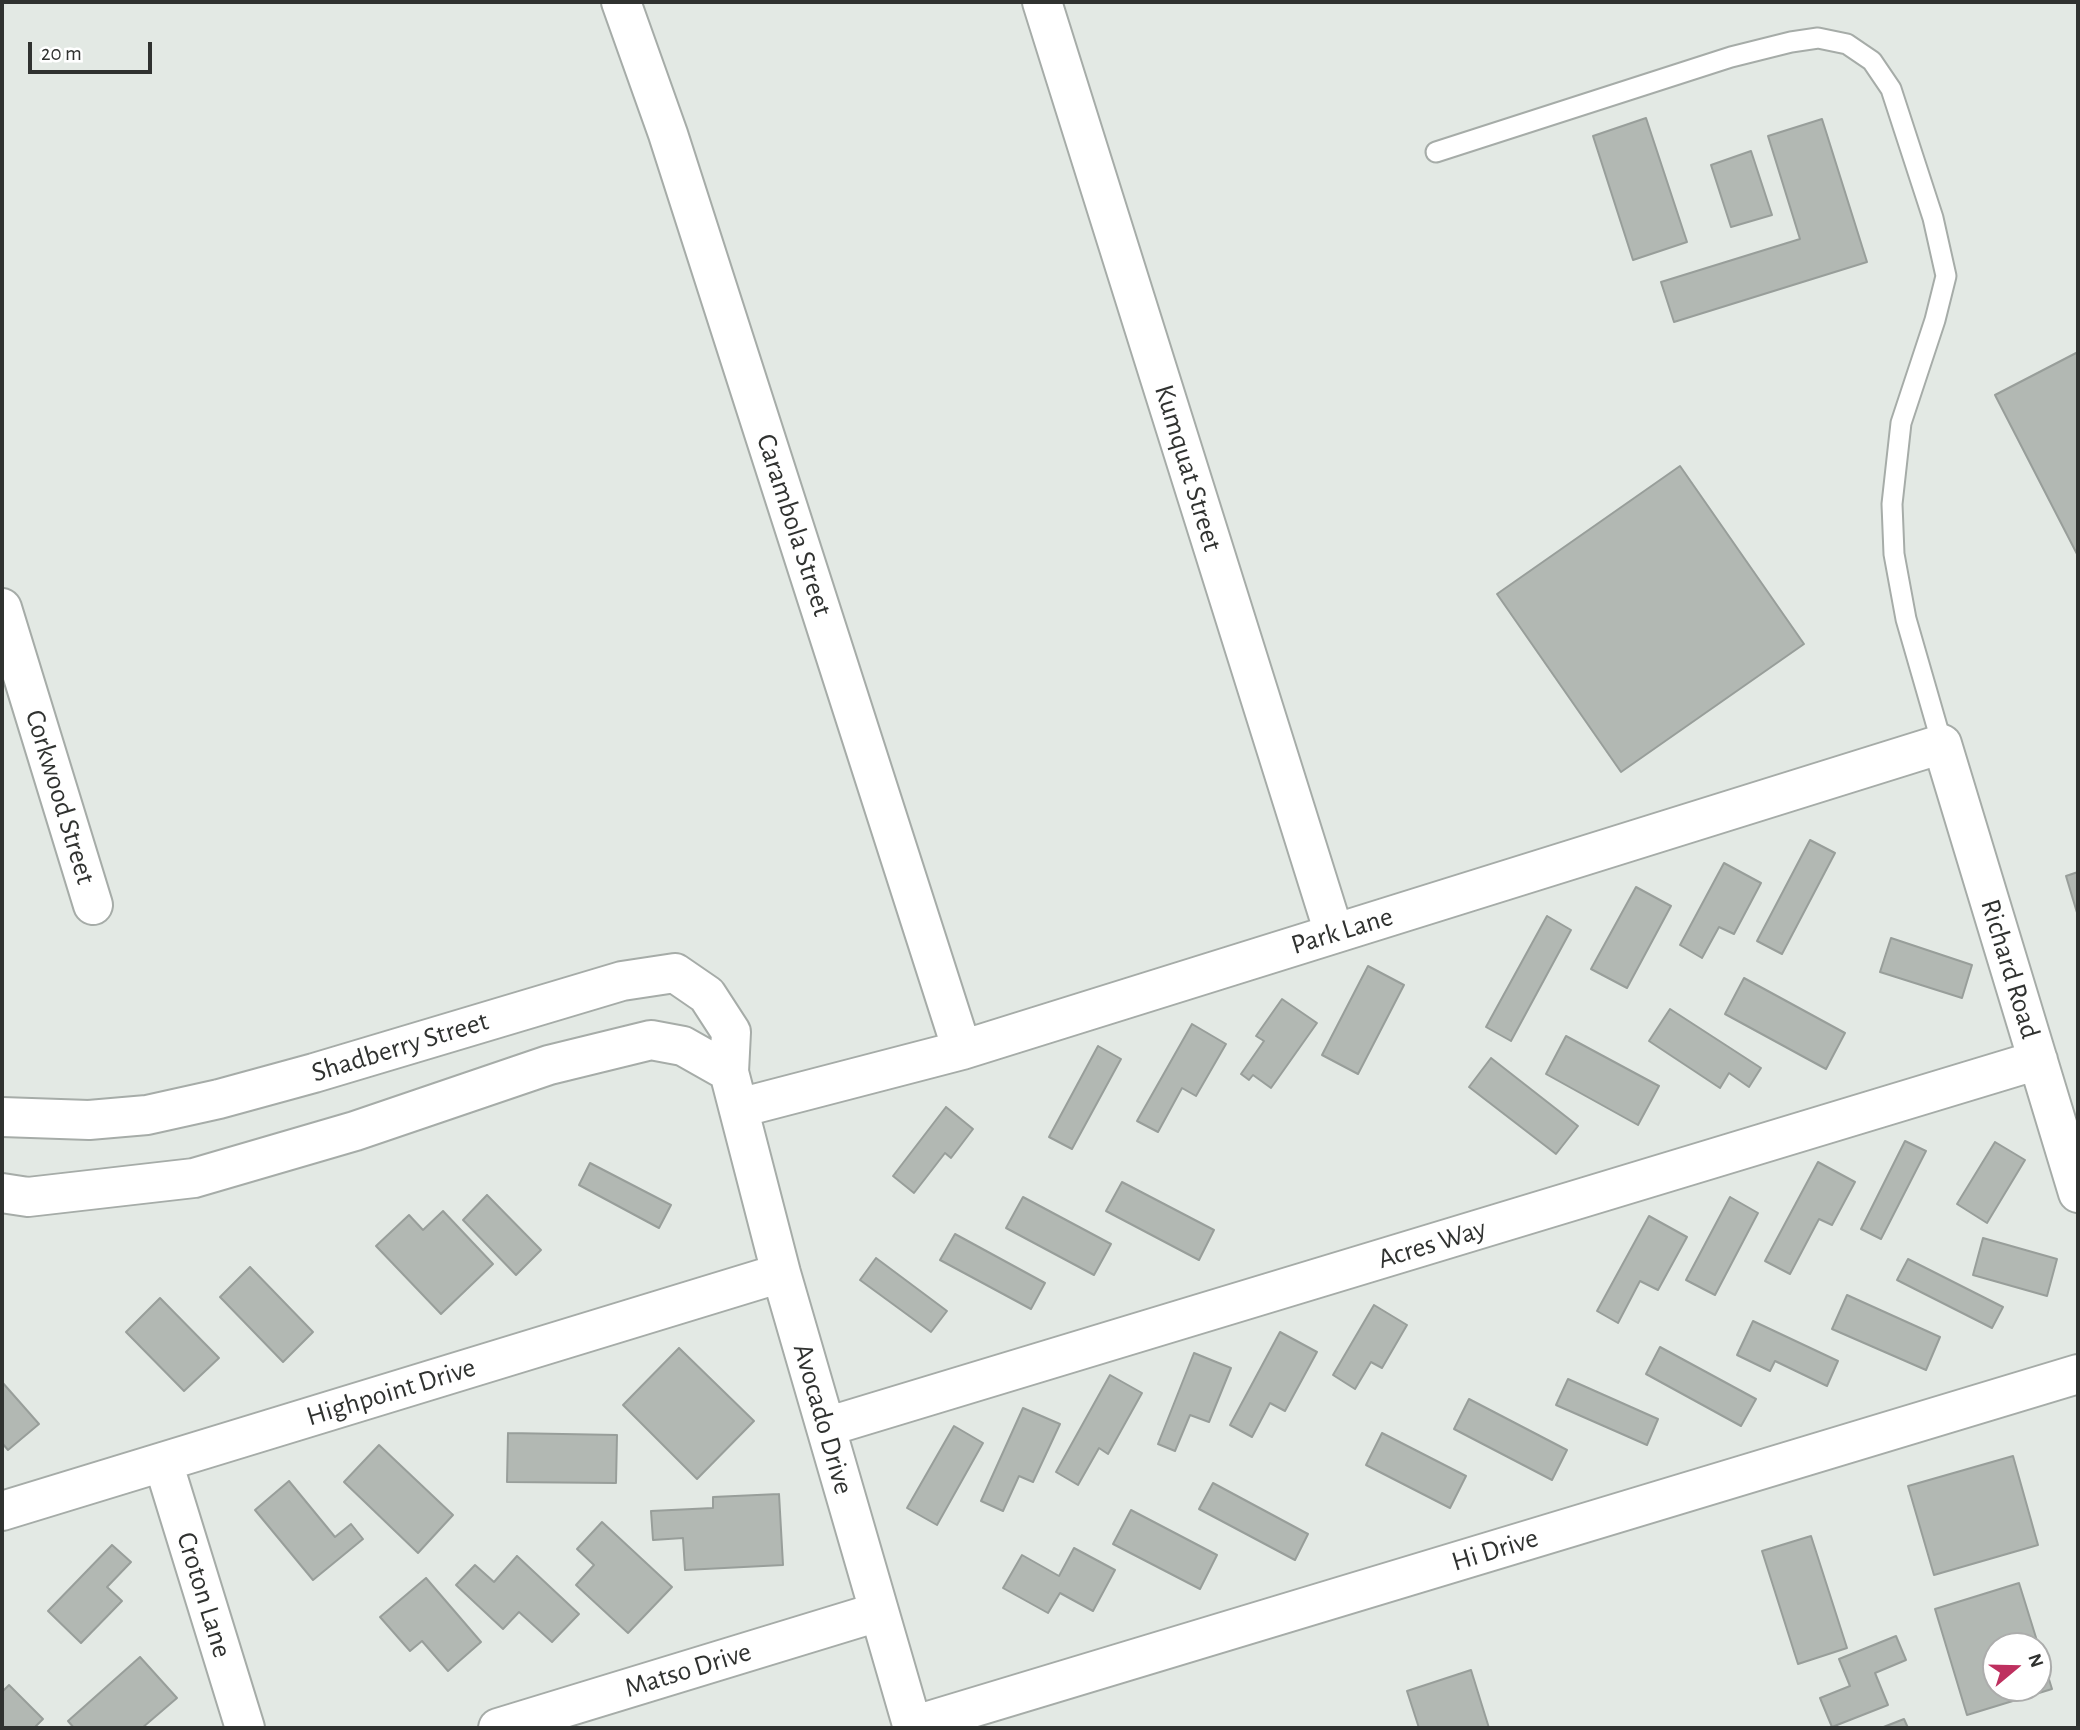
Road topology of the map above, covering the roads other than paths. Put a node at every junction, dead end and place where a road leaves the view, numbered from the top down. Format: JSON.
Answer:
{"nodes":[{"id":1,"x":621,"y":2,"type":"edge"},
{"id":2,"x":1042,"y":2,"type":"edge"},
{"id":3,"x":1436,"y":152,"type":"dead end"},
{"id":4,"x":2,"y":608,"type":"edge"},
{"id":5,"x":1942,"y":744,"type":"junction"},
{"id":6,"x":93,"y":905,"type":"dead end"},
{"id":7,"x":1334,"y":933,"type":"junction"},
{"id":8,"x":962,"y":1050,"type":"junction"},
{"id":9,"x":2038,"y":1060,"type":"junction"},
{"id":10,"x":729,"y":1072,"type":"junction"},
{"id":11,"x":739,"y":1108,"type":"junction"},
{"id":12,"x":2,"y":1117,"type":"edge"},
{"id":13,"x":2,"y":1193,"type":"edge"},
{"id":14,"x":2078,"y":1193,"type":"edge"},
{"id":15,"x":781,"y":1273,"type":"junction"},
{"id":16,"x":2078,"y":1374,"type":"edge"},
{"id":17,"x":826,"y":1427,"type":"junction"},
{"id":18,"x":163,"y":1462,"type":"junction"},
{"id":19,"x":2,"y":1511,"type":"edge"},
{"id":20,"x":877,"y":1612,"type":"junction"},
{"id":21,"x":913,"y":1727,"type":"edge"},
{"id":22,"x":245,"y":1728,"type":"edge"},
{"id":23,"x":498,"y":1728,"type":"edge"}],
"edges":[{"from":1,"to":8,"type":"street","name":"Carambola Street"},
{"from":2,"to":7,"type":"street","name":"Kumquat Street"},
{"from":3,"to":5,"type":"lane"},
{"from":4,"to":6,"type":"street","name":"Corkwood Street"},
{"from":5,"to":7,"type":"street","name":"Park Lane"},
{"from":5,"to":9,"type":"street","name":"Richard Road"},
{"from":7,"to":8,"type":"street","name":"Park Lane"},
{"from":8,"to":11,"type":"street","name":"Park Lane"},
{"from":9,"to":14,"type":"street","name":"Richard Road"},
{"from":9,"to":17,"type":"street","name":"Acres Way"},
{"from":10,"to":11,"type":"street","name":"Shadberry Street"},
{"from":10,"to":12,"type":"street","name":"Shadberry Street"},
{"from":10,"to":13,"type":"street"},
{"from":11,"to":15,"type":"street","name":"Avocado Drive"},
{"from":15,"to":17,"type":"street","name":"Avocado Drive"},
{"from":15,"to":18,"type":"street","name":"Highpoint Drive"},
{"from":16,"to":21,"type":"street","name":"Hi Drive"},
{"from":17,"to":20,"type":"street","name":"Avocado Drive"},
{"from":18,"to":19,"type":"street","name":"Highpoint Drive"},
{"from":18,"to":22,"type":"street","name":"Croton Lane"},
{"from":20,"to":21,"type":"street","name":"Avocado Drive"},
{"from":20,"to":23,"type":"street","name":"Matso Drive"}]}
